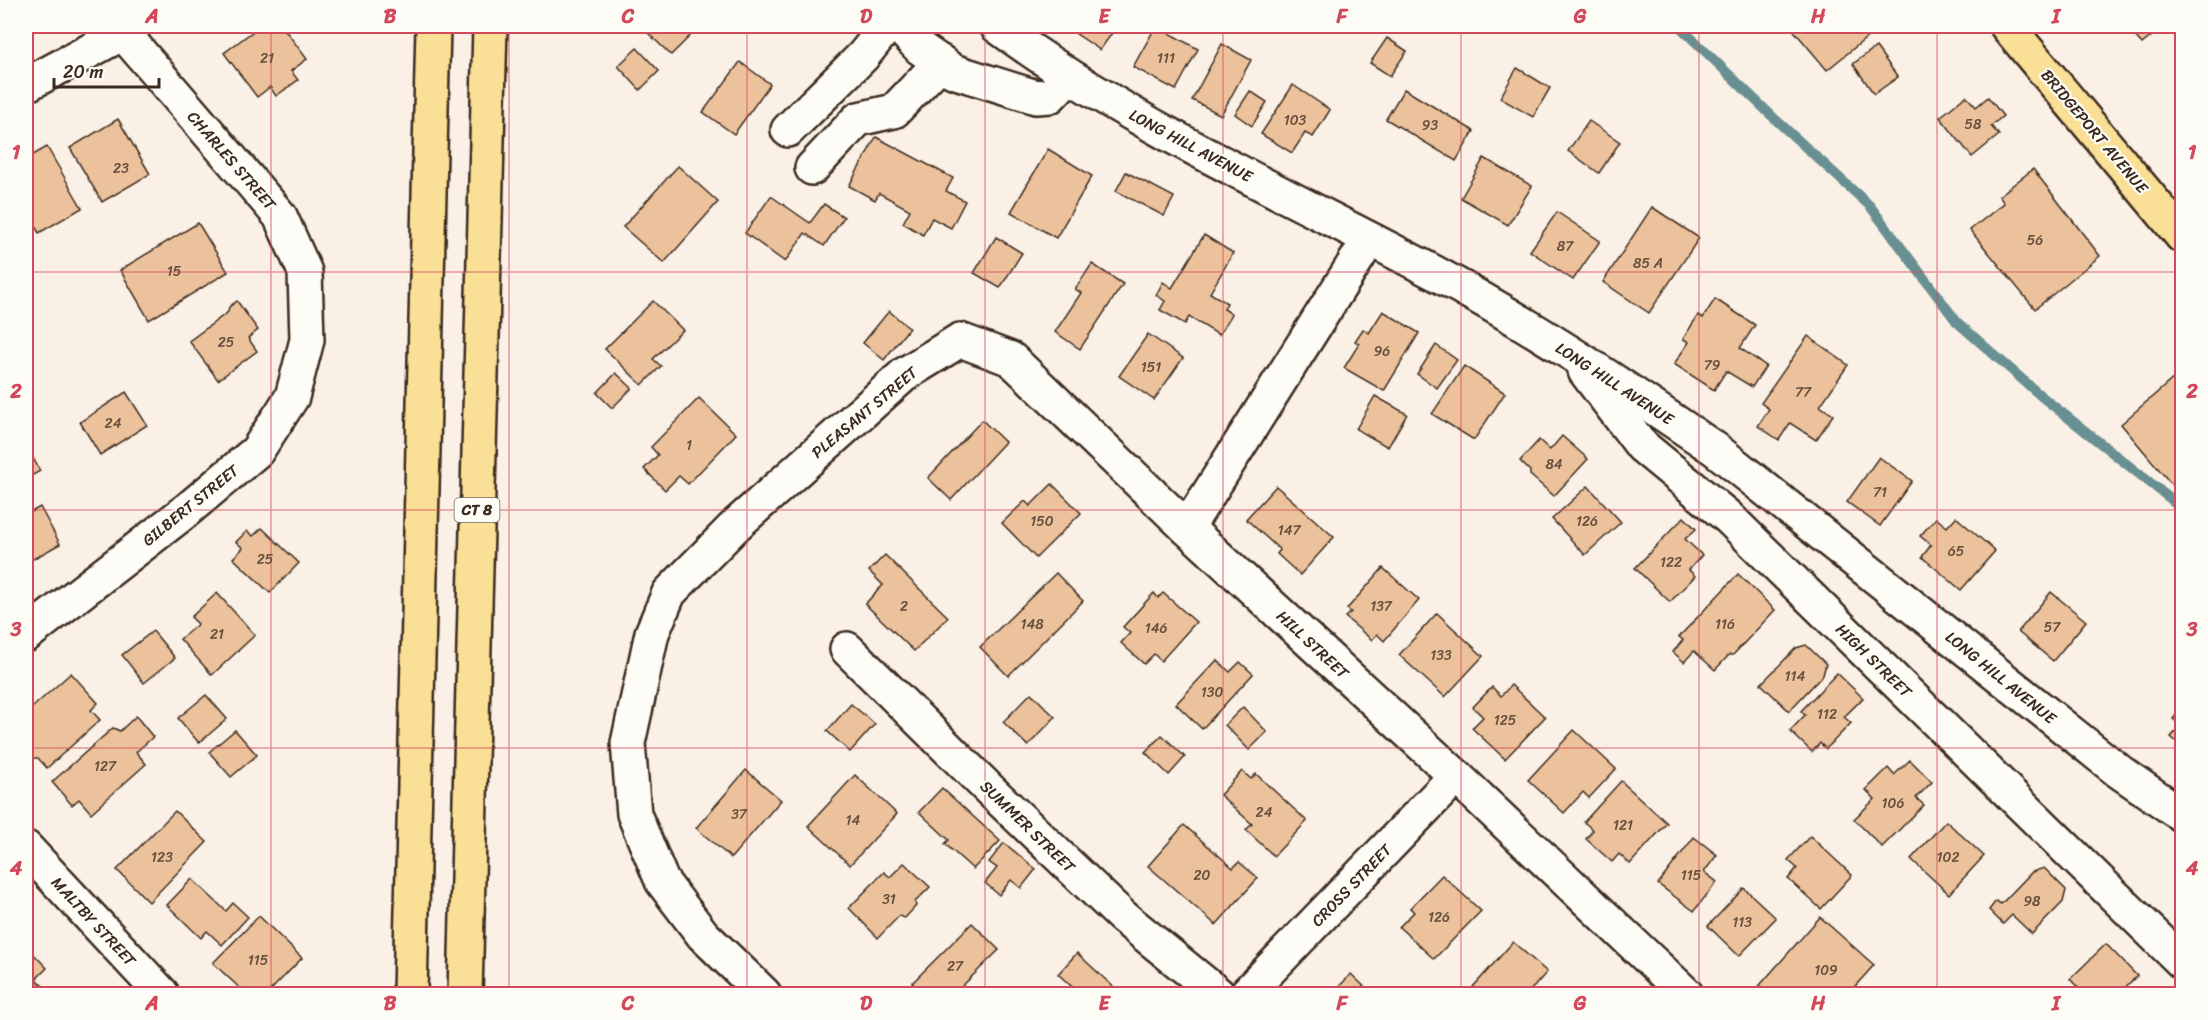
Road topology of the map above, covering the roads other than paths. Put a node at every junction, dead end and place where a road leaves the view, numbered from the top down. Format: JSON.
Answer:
{"nodes":[{"id":1,"x":433,"y":26,"type":"edge"},
{"id":2,"x":489,"y":26,"type":"edge"},
{"id":3,"x":887,"y":26,"type":"edge"},
{"id":4,"x":898,"y":26,"type":"edge"},
{"id":5,"x":997,"y":26,"type":"edge"},
{"id":6,"x":2007,"y":26,"type":"edge"},
{"id":7,"x":128,"y":29,"type":"edge"},
{"id":8,"x":941,"y":62,"type":"junction"},
{"id":9,"x":1069,"y":76,"type":"junction"},
{"id":10,"x":26,"y":85,"type":"edge"},
{"id":11,"x":788,"y":130,"type":"dead end"},
{"id":12,"x":812,"y":168,"type":"dead end"},
{"id":13,"x":2179,"y":224,"type":"edge"},
{"id":14,"x":1369,"y":240,"type":"junction"},
{"id":15,"x":307,"y":340,"type":"joint"},
{"id":16,"x":1572,"y":353,"type":"junction"},
{"id":17,"x":1188,"y":528,"type":"junction"},
{"id":18,"x":26,"y":634,"type":"edge"},
{"id":19,"x":847,"y":649,"type":"dead end"},
{"id":20,"x":1456,"y":776,"type":"junction"},
{"id":21,"x":2182,"y":815,"type":"edge"},
{"id":22,"x":26,"y":848,"type":"edge"},
{"id":23,"x":2182,"y":962,"type":"edge"},
{"id":24,"x":162,"y":994,"type":"edge"},
{"id":25,"x":410,"y":994,"type":"edge"},
{"id":26,"x":465,"y":994,"type":"edge"},
{"id":27,"x":764,"y":994,"type":"edge"},
{"id":28,"x":1218,"y":994,"type":"edge"},
{"id":29,"x":1246,"y":994,"type":"edge"},
{"id":30,"x":1686,"y":994,"type":"edge"}],
"edges":[{"from":1,"to":25,"type":"main road"},
{"from":2,"to":26,"type":"main road","number":"CT 8"},
{"from":3,"to":11,"type":"street"},
{"from":4,"to":8,"type":"street"},
{"from":5,"to":9,"type":"street","name":"LONG HILL AVENUE"},
{"from":6,"to":13,"type":"main road","name":"BRIDGEPORT AVENUE"},
{"from":7,"to":10,"type":"street"},
{"from":7,"to":15,"type":"street","name":"CHARLES STREET"},
{"from":8,"to":9,"type":"street"},
{"from":8,"to":12,"type":"street"},
{"from":9,"to":14,"type":"street","name":"LONG HILL AVENUE"},
{"from":14,"to":16,"type":"street","name":"LONG HILL AVENUE"},
{"from":14,"to":17,"type":"street"},
{"from":15,"to":18,"type":"street","name":"GILBERT STREET"},
{"from":16,"to":21,"type":"street","name":"LONG HILL AVENUE"},
{"from":16,"to":23,"type":"street","name":"HIGH STREET"},
{"from":17,"to":20,"type":"street","name":"HILL STREET"},
{"from":17,"to":27,"type":"street","name":"PLEASANT STREET"},
{"from":19,"to":28,"type":"street","name":"SUMMER STREET"},
{"from":20,"to":29,"type":"street","name":"CROSS STREET"},
{"from":20,"to":30,"type":"street","name":"HILL STREET"},
{"from":22,"to":24,"type":"street","name":"MALTBY STREET"}]}
